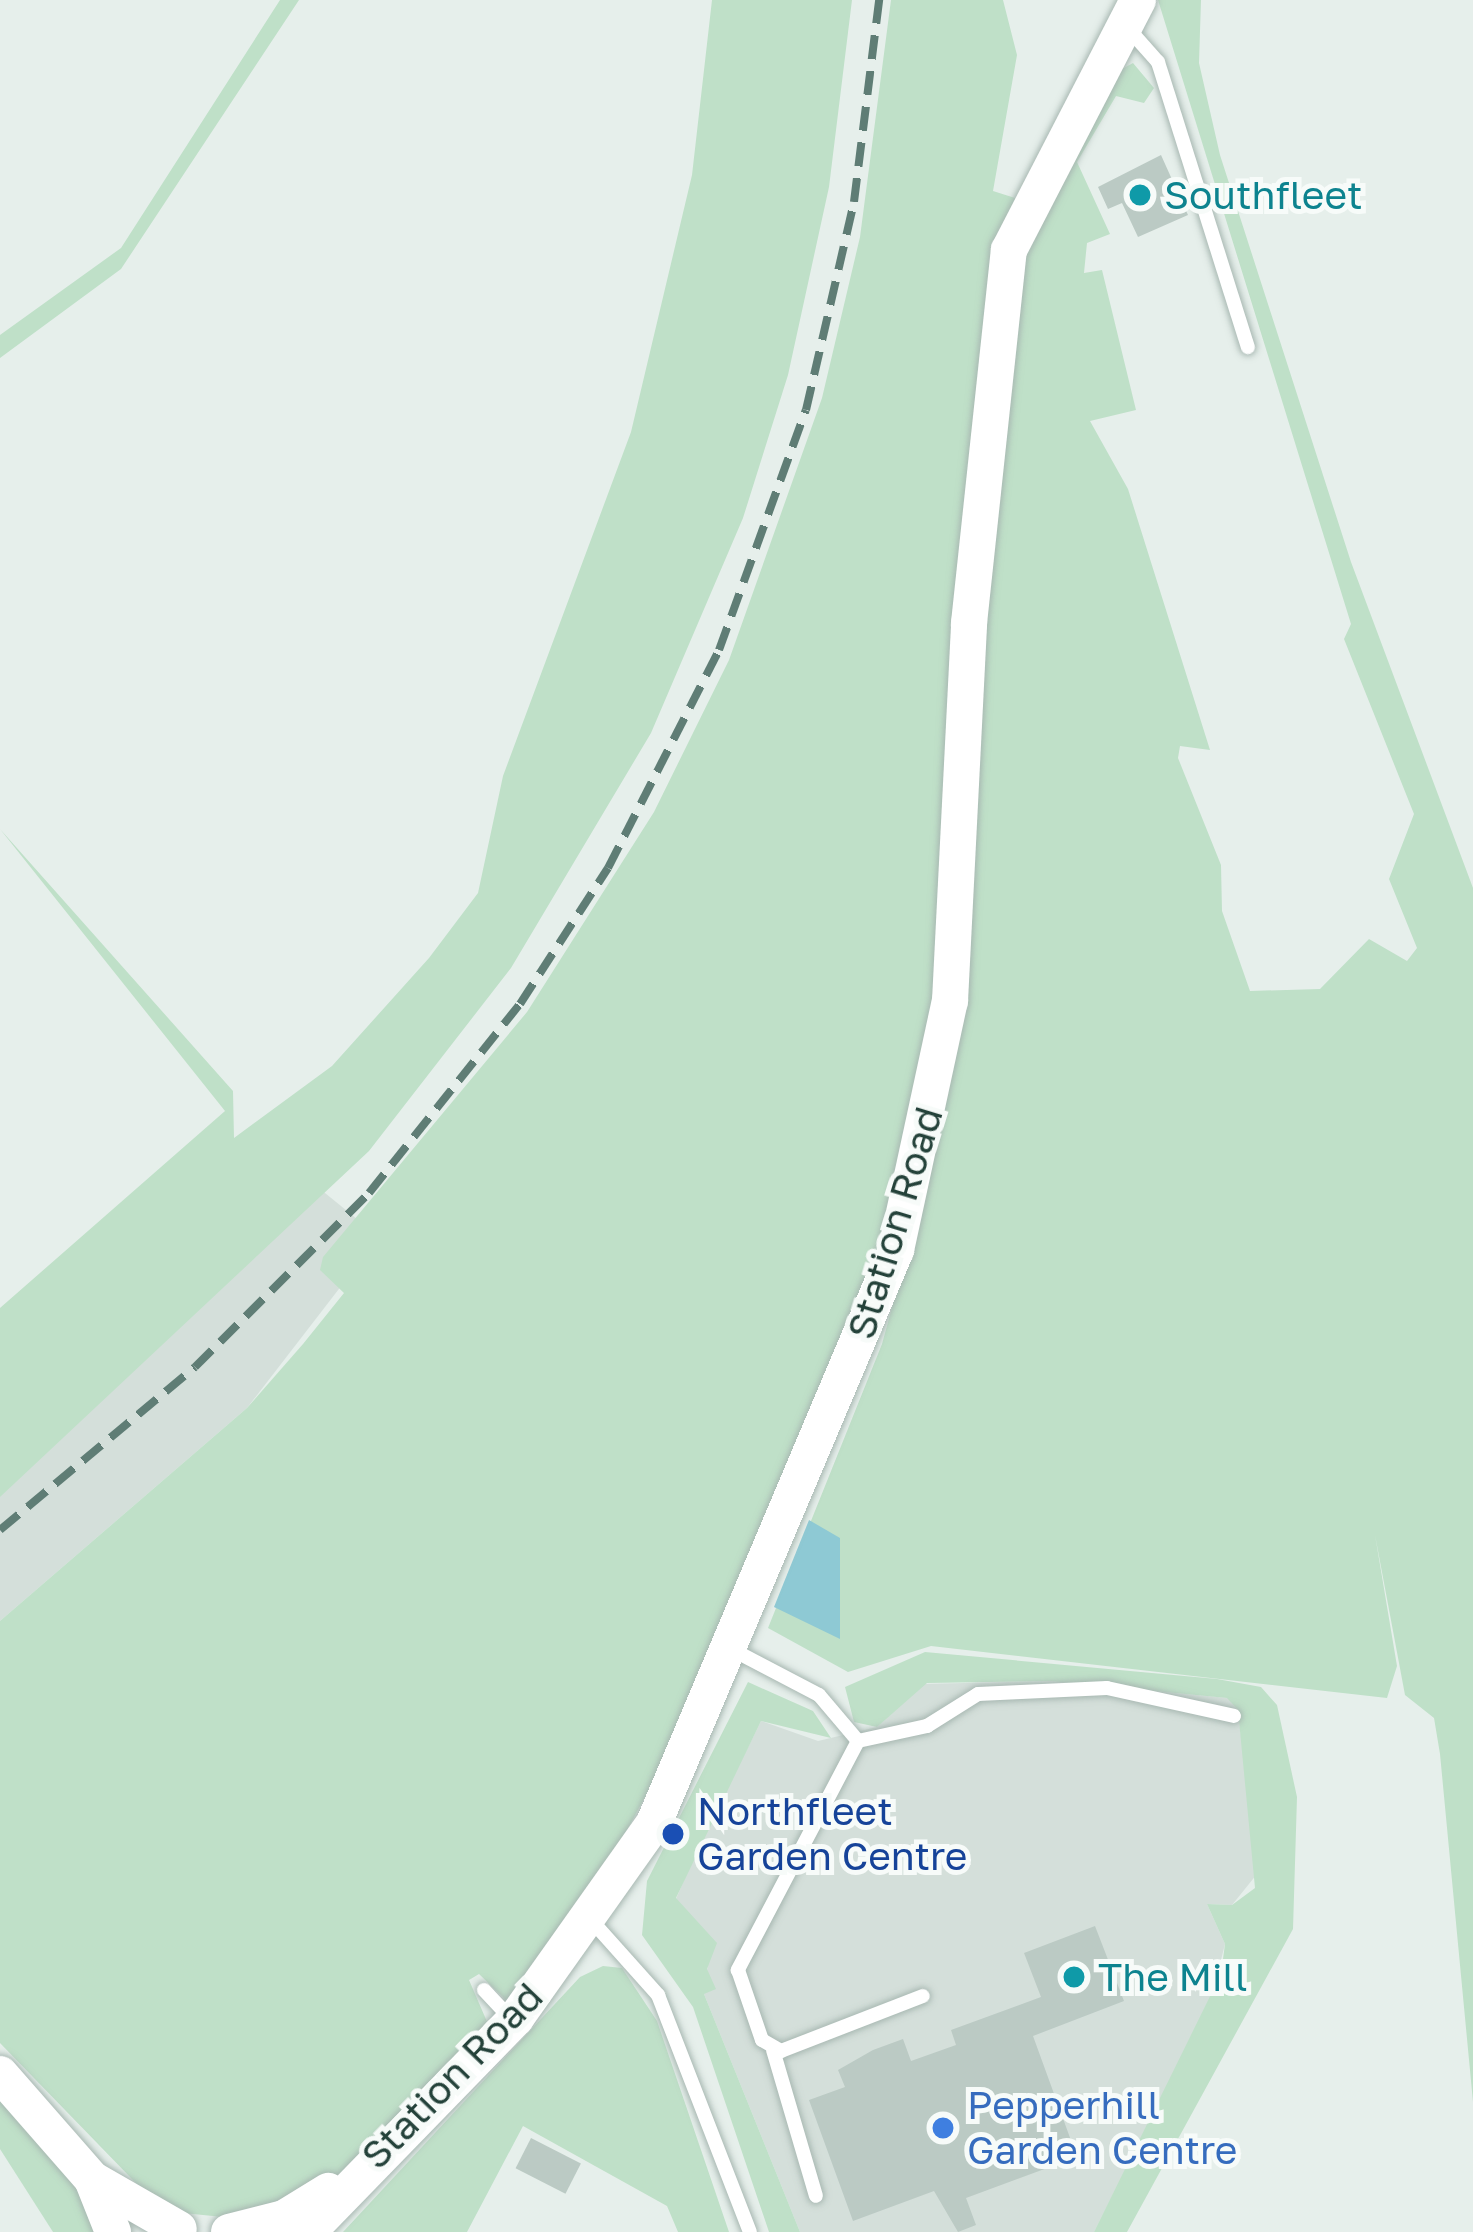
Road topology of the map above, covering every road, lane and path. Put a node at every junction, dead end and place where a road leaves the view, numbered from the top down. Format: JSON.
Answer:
{"nodes":[{"id":1,"x":1132,"y":13,"type":"edge"},
{"id":2,"x":1248,"y":347,"type":"dead end"},
{"id":3,"x":733,"y":1650,"type":"junction"},
{"id":4,"x":1234,"y":1716,"type":"dead end"},
{"id":5,"x":858,"y":1741,"type":"junction"},
{"id":6,"x":591,"y":1921,"type":"junction"},
{"id":7,"x":484,"y":1990,"type":"dead end"},
{"id":8,"x":923,"y":1996,"type":"dead end"},
{"id":9,"x":512,"y":2021,"type":"junction"},
{"id":10,"x":772,"y":2050,"type":"junction"},
{"id":11,"x":0,"y":2074,"type":"edge"},
{"id":12,"x":92,"y":2179,"type":"junction"},
{"id":13,"x":348,"y":2183,"type":"junction"},
{"id":14,"x":816,"y":2196,"type":"dead end"},
{"id":15,"x":752,"y":2229,"type":"edge"},
{"id":16,"x":185,"y":2231,"type":"edge"},
{"id":17,"x":113,"y":2232,"type":"edge"},
{"id":18,"x":229,"y":2232,"type":"edge"},
{"id":19,"x":308,"y":2232,"type":"edge"}],
"edges":[{"from":1,"to":2,"type":"lane"},
{"from":1,"to":3,"type":"main road","name":"Station Road"},
{"from":3,"to":5,"type":"lane"},
{"from":3,"to":6,"type":"main road","name":"Station Road"},
{"from":4,"to":5,"type":"lane"},
{"from":5,"to":10,"type":"lane"},
{"from":6,"to":9,"type":"main road","name":"Station Road"},
{"from":6,"to":15,"type":"lane"},
{"from":7,"to":9,"type":"lane"},
{"from":8,"to":10,"type":"lane"},
{"from":9,"to":13,"type":"main road","name":"Station Road"},
{"from":10,"to":14,"type":"lane"},
{"from":11,"to":12,"type":"main road"},
{"from":12,"to":16,"type":"main road"},
{"from":12,"to":17,"type":"main road"},
{"from":13,"to":18,"type":"main road","name":"Station Road"},
{"from":13,"to":19,"type":"main road","name":"Station Road"}]}
